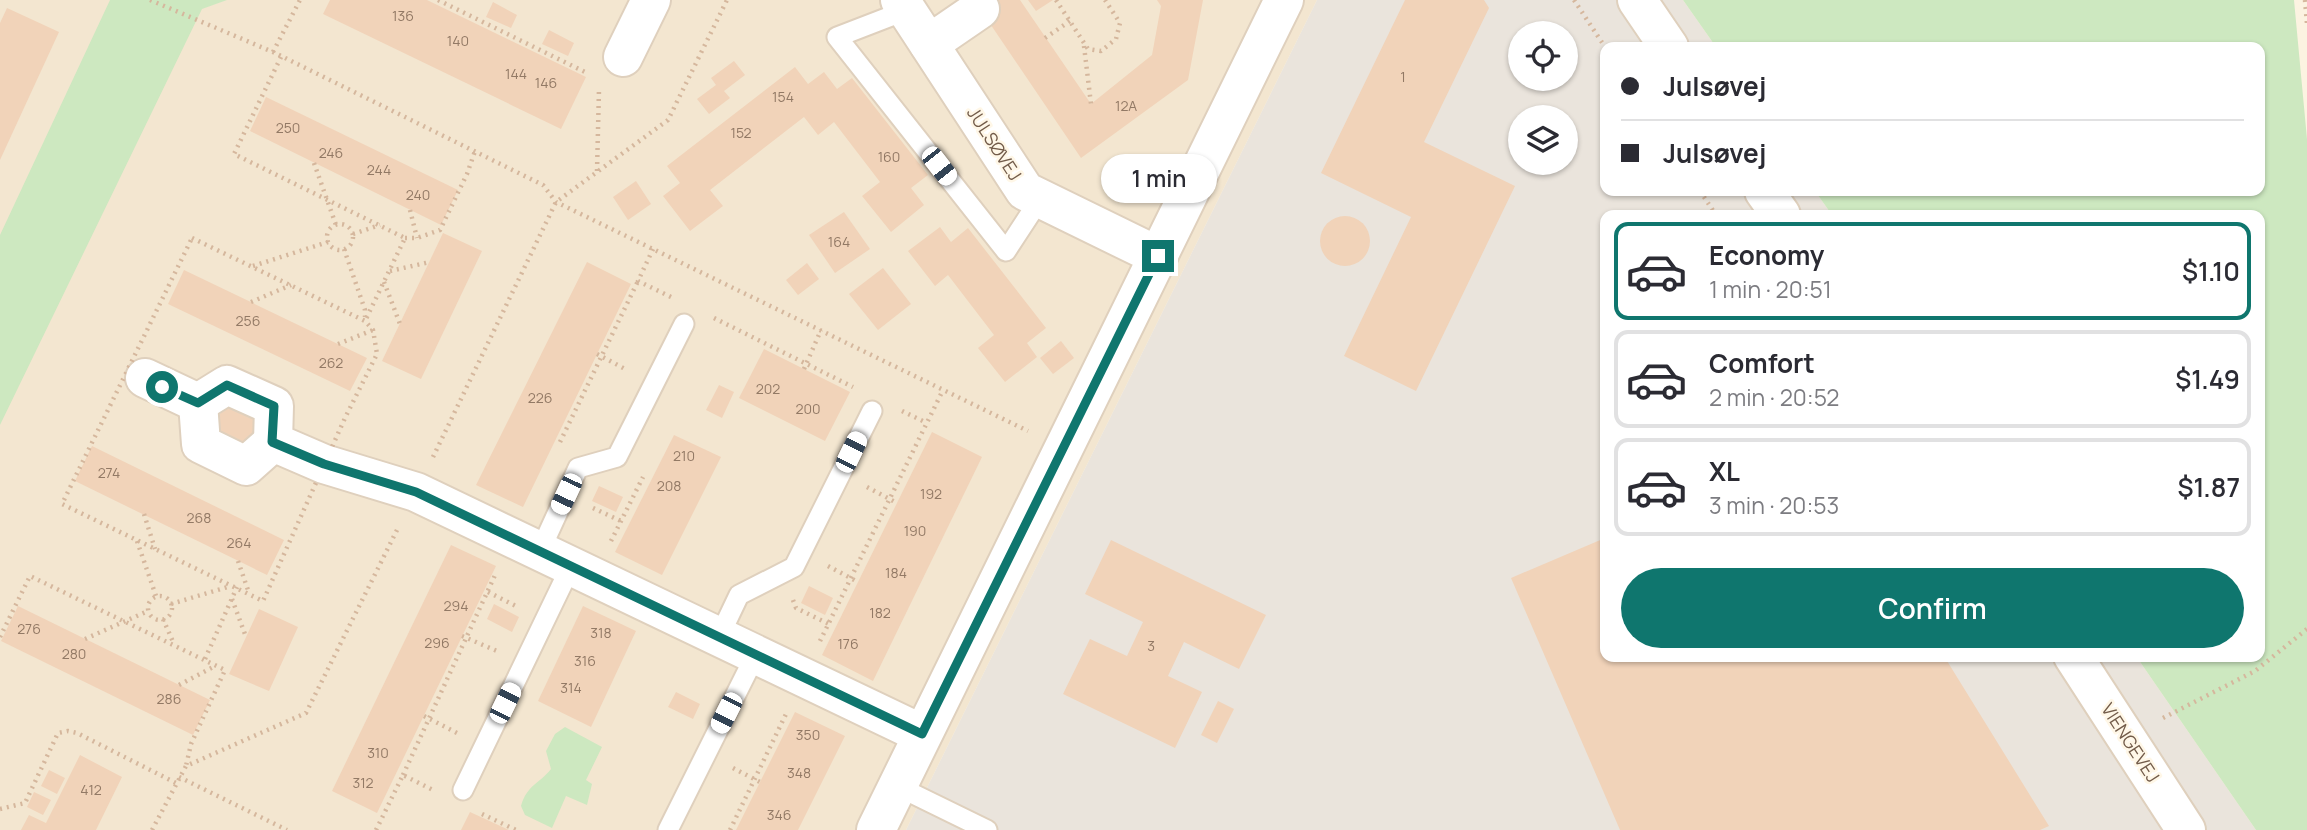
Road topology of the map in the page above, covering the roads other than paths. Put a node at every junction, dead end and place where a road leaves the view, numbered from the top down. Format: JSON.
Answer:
{"nodes":[{"id":1,"x":651,"y":0,"type":"edge"},
{"id":2,"x":1284,"y":0,"type":"edge"},
{"id":3,"x":1637,"y":0,"type":"edge"},
{"id":4,"x":904,"y":5,"type":"edge"},
{"id":5,"x":981,"y":9,"type":"dead end"},
{"id":6,"x":1666,"y":42,"type":"edge"},
{"id":7,"x":929,"y":44,"type":"junction"},
{"id":8,"x":608,"y":67,"type":"road end"},
{"id":9,"x":1040,"y":198,"type":"junction"},
{"id":10,"x":1158,"y":256,"type":"junction"},
{"id":11,"x":684,"y":324,"type":"dead end"},
{"id":12,"x":145,"y":378,"type":"dead end"},
{"id":13,"x":198,"y":403,"type":"junction"},
{"id":14,"x":881,"y":408,"type":"road end"},
{"id":15,"x":272,"y":442,"type":"junction"},
{"id":16,"x":555,"y":558,"type":"junction"},
{"id":17,"x":719,"y":637,"type":"junction"},
{"id":18,"x":756,"y":654,"type":"junction"},
{"id":19,"x":2077,"y":662,"type":"edge"},
{"id":20,"x":922,"y":734,"type":"junction"},
{"id":21,"x":897,"y":786,"type":"junction"},
{"id":22,"x":463,"y":790,"type":"dead end"},
{"id":23,"x":668,"y":830,"type":"edge"},
{"id":24,"x":876,"y":830,"type":"edge"},
{"id":25,"x":987,"y":830,"type":"edge"},
{"id":26,"x":2186,"y":830,"type":"edge"}],
"edges":[{"from":1,"to":8,"type":"street"},
{"from":2,"to":10,"type":"street"},
{"from":3,"to":6,"type":"street"},
{"from":4,"to":7,"type":"street","name":"JULSØVEJ"},
{"from":4,"to":9,"type":"lane"},
{"from":5,"to":7,"type":"street"},
{"from":7,"to":9,"type":"street","name":"JULSØVEJ"},
{"from":9,"to":10,"type":"street","name":"JULSØVEJ"},
{"from":10,"to":20,"type":"street"},
{"from":11,"to":16,"type":"lane"},
{"from":12,"to":13,"type":"street"},
{"from":13,"to":15,"type":"street"},
{"from":13,"to":15,"type":"street"},
{"from":14,"to":17,"type":"lane"},
{"from":15,"to":16,"type":"street"},
{"from":16,"to":17,"type":"street"},
{"from":16,"to":22,"type":"lane"},
{"from":17,"to":18,"type":"street"},
{"from":18,"to":20,"type":"street"},
{"from":18,"to":23,"type":"lane"},
{"from":19,"to":26,"type":"street","name":"VIENGEVEJ"},
{"from":20,"to":21,"type":"street"},
{"from":21,"to":24,"type":"street"},
{"from":21,"to":25,"type":"lane"}]}
